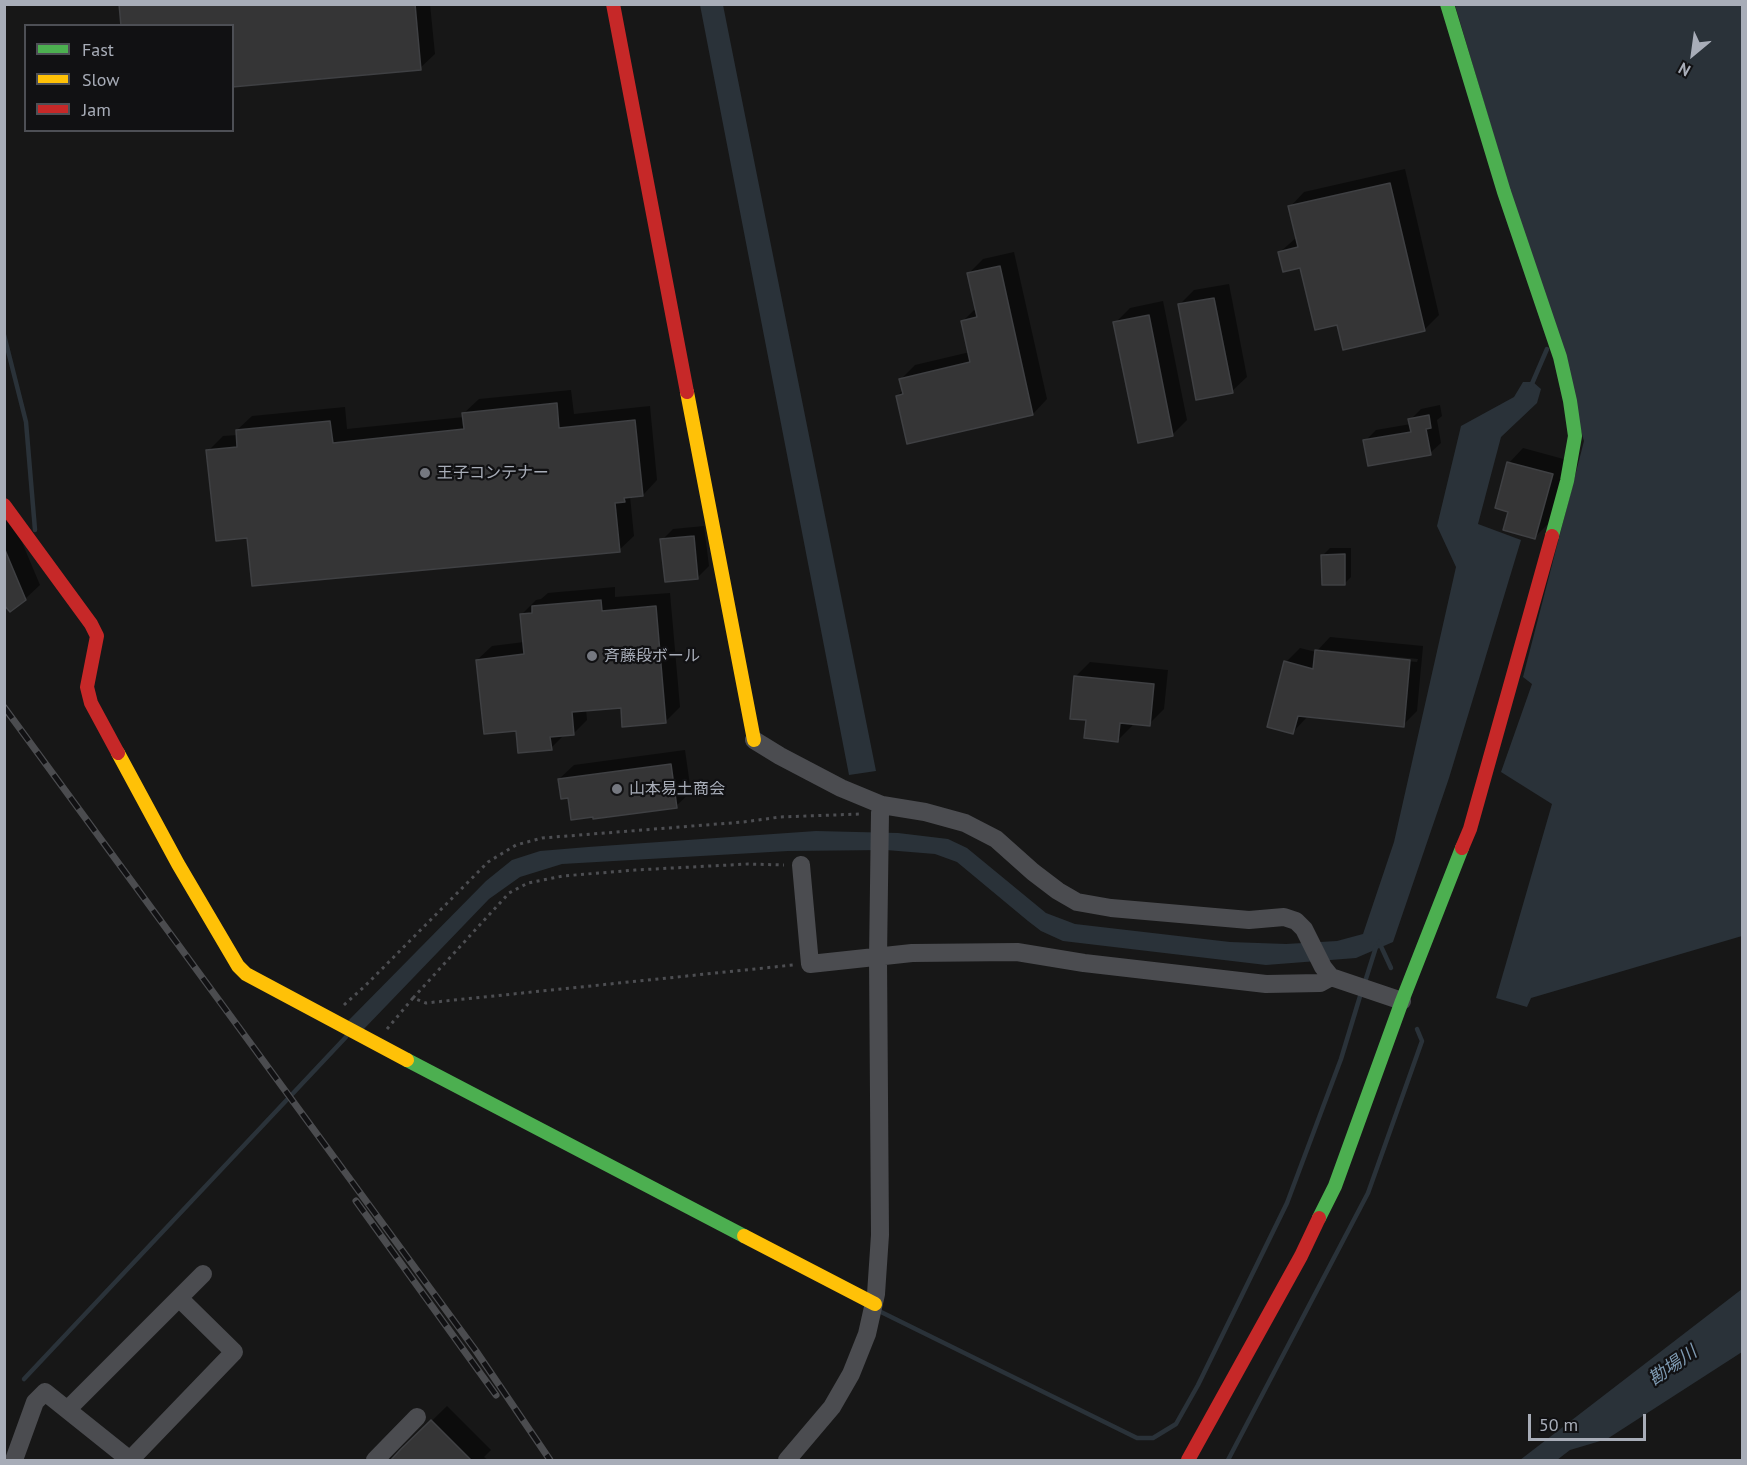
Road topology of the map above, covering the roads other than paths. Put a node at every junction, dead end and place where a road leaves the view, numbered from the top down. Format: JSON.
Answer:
{"nodes":[{"id":1,"x":613,"y":4,"type":"edge"},
{"id":2,"x":1447,"y":4,"type":"edge"},
{"id":3,"x":4,"y":505,"type":"edge"},
{"id":4,"x":754,"y":740,"type":"joint"},
{"id":5,"x":881,"y":815,"type":"junction"},
{"id":6,"x":801,"y":865,"type":"road end"},
{"id":7,"x":878,"y":958,"type":"junction"},
{"id":8,"x":1333,"y":976,"type":"junction"},
{"id":9,"x":1402,"y":1001,"type":"junction"},
{"id":10,"x":203,"y":1274,"type":"dead end"},
{"id":11,"x":179,"y":1298,"type":"junction"},
{"id":12,"x":875,"y":1304,"type":"junction"},
{"id":13,"x":69,"y":1409,"type":"junction"},
{"id":14,"x":417,"y":1417,"type":"dead end"},
{"id":15,"x":14,"y":1461,"type":"edge"},
{"id":16,"x":375,"y":1461,"type":"edge"},
{"id":17,"x":786,"y":1461,"type":"edge"},
{"id":18,"x":1188,"y":1461,"type":"edge"}],
"edges":[{"from":1,"to":4,"type":"street"},
{"from":2,"to":9,"type":"street"},
{"from":3,"to":12,"type":"street"},
{"from":4,"to":5,"type":"street"},
{"from":5,"to":7,"type":"street"},
{"from":5,"to":8,"type":"street"},
{"from":6,"to":7,"type":"street"},
{"from":7,"to":8,"type":"street"},
{"from":7,"to":12,"type":"street"},
{"from":8,"to":9,"type":"street"},
{"from":9,"to":18,"type":"street"},
{"from":10,"to":11,"type":"street"},
{"from":11,"to":13,"type":"street"},
{"from":11,"to":13,"type":"street"},
{"from":12,"to":17,"type":"street"},
{"from":13,"to":15,"type":"street"},
{"from":14,"to":16,"type":"street"}]}
